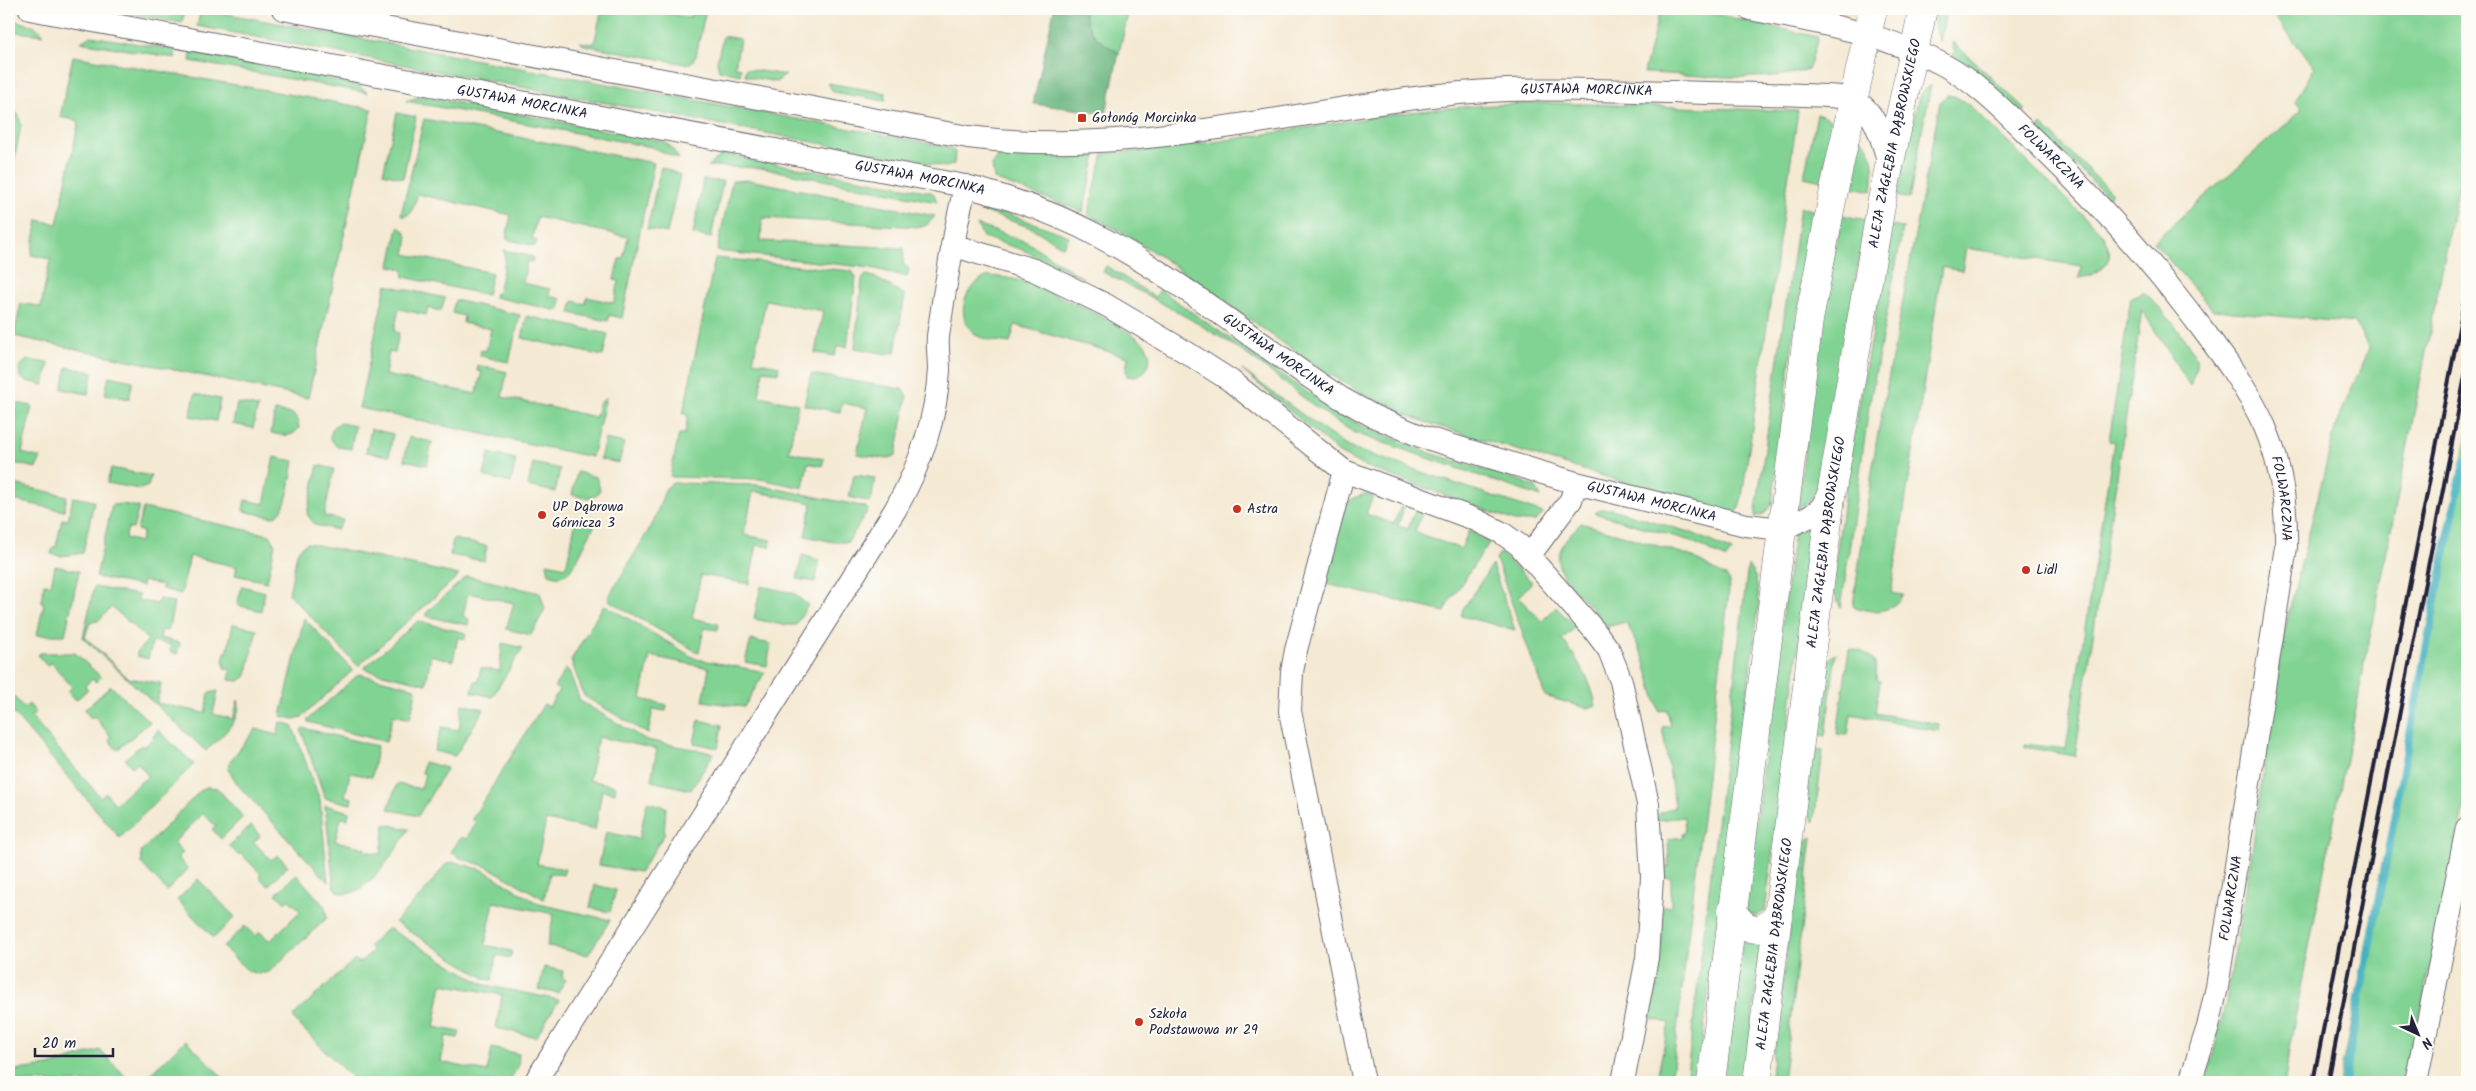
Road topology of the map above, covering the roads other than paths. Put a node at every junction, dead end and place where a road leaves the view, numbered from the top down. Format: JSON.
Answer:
{"nodes":[{"id":1,"x":30,"y":9,"type":"edge"},
{"id":2,"x":283,"y":9,"type":"edge"},
{"id":3,"x":1750,"y":9,"type":"edge"},
{"id":4,"x":1873,"y":9,"type":"edge"},
{"id":5,"x":1923,"y":9,"type":"edge"},
{"id":6,"x":67,"y":12,"type":"edge"},
{"id":7,"x":1868,"y":35,"type":"junction"},
{"id":8,"x":1914,"y":51,"type":"junction"},
{"id":9,"x":1854,"y":98,"type":"junction"},
{"id":10,"x":1890,"y":164,"type":"junction"},
{"id":11,"x":965,"y":186,"type":"junction"},
{"id":12,"x":952,"y":245,"type":"junction"},
{"id":13,"x":1344,"y":471,"type":"junction"},
{"id":14,"x":1576,"y":483,"type":"junction"},
{"id":15,"x":1832,"y":489,"type":"junction"},
{"id":16,"x":1782,"y":529,"type":"junction"},
{"id":17,"x":1529,"y":556,"type":"junction"},
{"id":18,"x":2467,"y":828,"type":"edge"},
{"id":19,"x":1732,"y":910,"type":"junction"},
{"id":20,"x":1778,"y":915,"type":"junction"},
{"id":21,"x":535,"y":1082,"type":"edge"},
{"id":22,"x":1364,"y":1082,"type":"edge"},
{"id":23,"x":1622,"y":1082,"type":"edge"},
{"id":24,"x":1711,"y":1082,"type":"edge"},
{"id":25,"x":1757,"y":1082,"type":"edge"},
{"id":26,"x":2190,"y":1082,"type":"edge"},
{"id":27,"x":2416,"y":1082,"type":"edge"}],
"edges":[{"from":1,"to":6,"type":"street","name":"GUSTAWA MORCINKA"},
{"from":2,"to":9,"type":"street","name":"GUSTAWA MORCINKA"},
{"from":3,"to":7,"type":"street","name":"FOLWARCZNA"},
{"from":4,"to":7,"type":"street"},
{"from":5,"to":8,"type":"street","name":"ALEJA ZAGŁĘBIA DĄBROWSKIEGO"},
{"from":6,"to":11,"type":"street","name":"GUSTAWA MORCINKA"},
{"from":7,"to":8,"type":"street","name":"FOLWARCZNA"},
{"from":7,"to":9,"type":"street"},
{"from":8,"to":10,"type":"street","name":"ALEJA ZAGŁĘBIA DĄBROWSKIEGO"},
{"from":8,"to":26,"type":"street","name":"FOLWARCZNA"},
{"from":9,"to":10,"type":"street"},
{"from":9,"to":16,"type":"street"},
{"from":10,"to":15,"type":"street","name":"ALEJA ZAGŁĘBIA DĄBROWSKIEGO"},
{"from":11,"to":12,"type":"street"},
{"from":11,"to":14,"type":"street","name":"GUSTAWA MORCINKA"},
{"from":12,"to":13,"type":"street"},
{"from":12,"to":21,"type":"street"},
{"from":13,"to":17,"type":"street"},
{"from":13,"to":22,"type":"street"},
{"from":14,"to":16,"type":"street","name":"GUSTAWA MORCINKA"},
{"from":14,"to":17,"type":"street"},
{"from":15,"to":16,"type":"street"},
{"from":15,"to":20,"type":"street","name":"ALEJA ZAGŁĘBIA DĄBROWSKIEGO"},
{"from":16,"to":19,"type":"street"},
{"from":17,"to":23,"type":"street"},
{"from":18,"to":27,"type":"street"},
{"from":19,"to":20,"type":"street"},
{"from":19,"to":24,"type":"street"},
{"from":20,"to":25,"type":"street","name":"ALEJA ZAGŁĘBIA DĄBROWSKIEGO"}]}
